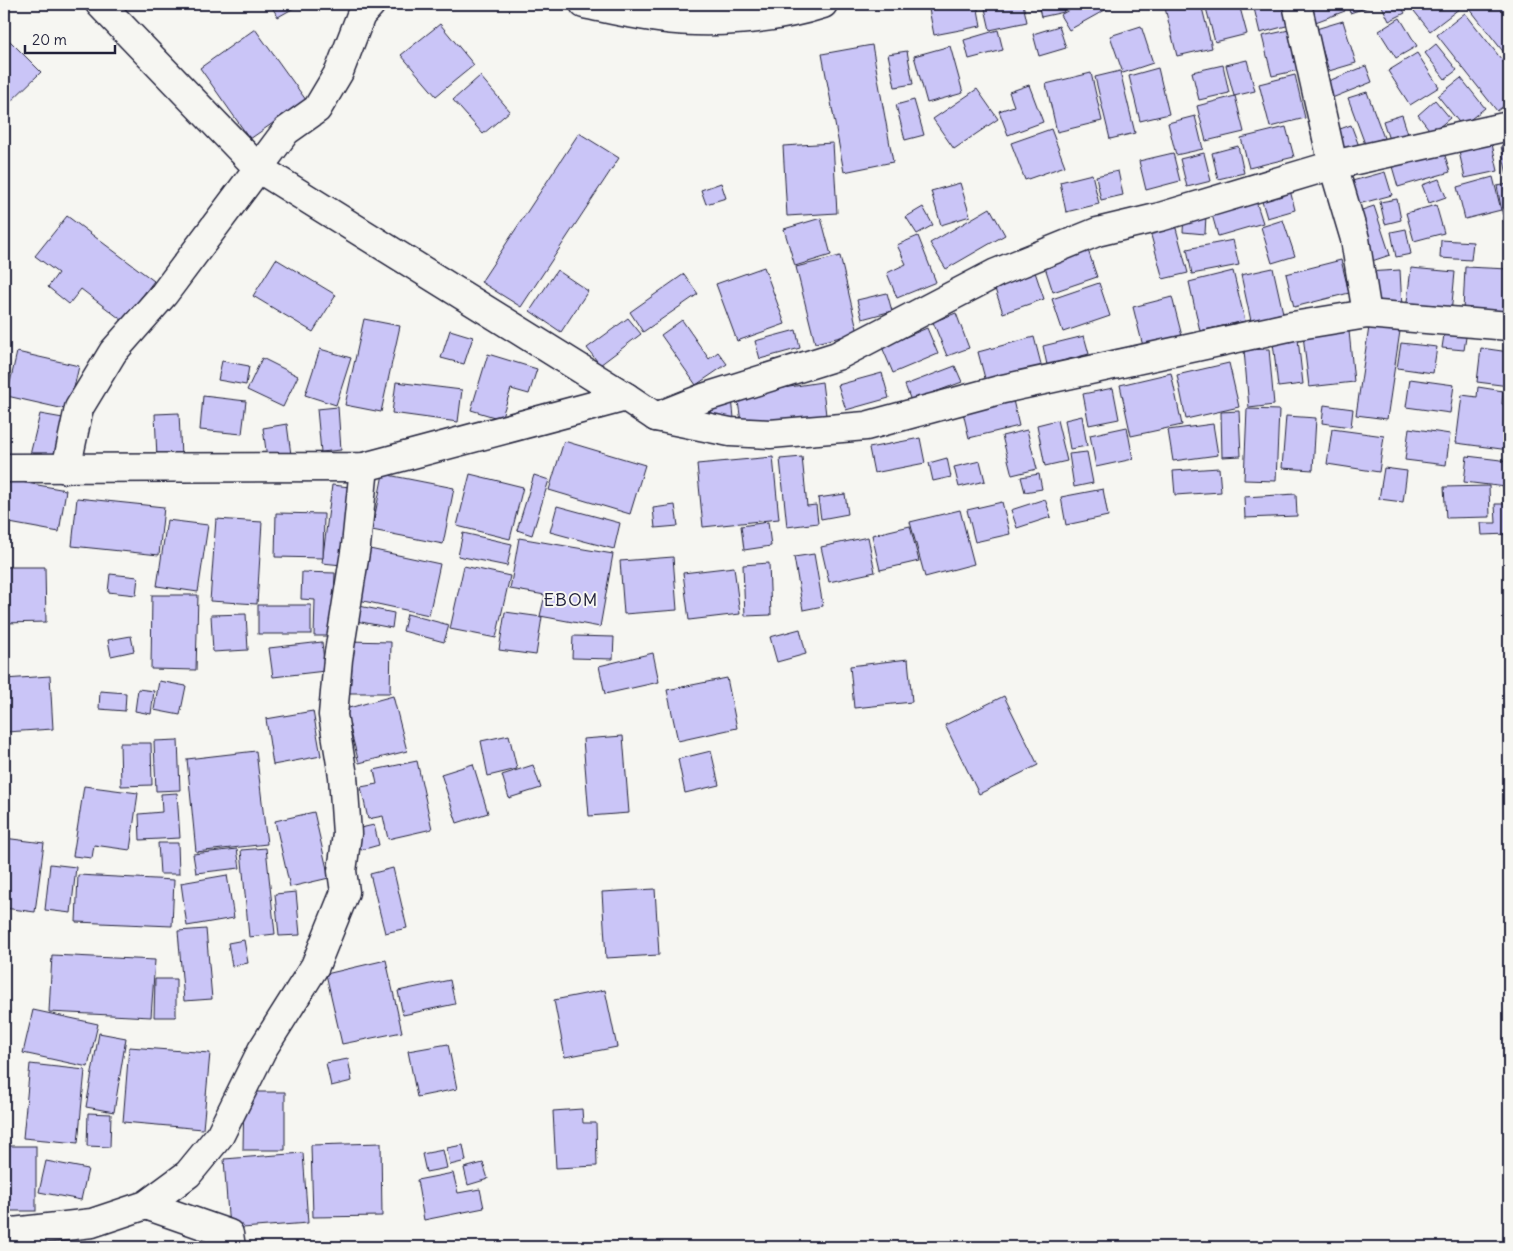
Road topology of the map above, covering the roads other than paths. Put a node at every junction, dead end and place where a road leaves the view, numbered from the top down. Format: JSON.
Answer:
{"nodes":[{"id":1,"x":371,"y":4,"type":"edge"},
{"id":2,"x":584,"y":4,"type":"edge"},
{"id":3,"x":823,"y":4,"type":"edge"},
{"id":4,"x":1298,"y":4,"type":"edge"},
{"id":5,"x":112,"y":8,"type":"edge"},
{"id":6,"x":1509,"y":126,"type":"edge"},
{"id":7,"x":1333,"y":165,"type":"junction"},
{"id":8,"x":258,"y":168,"type":"junction"},
{"id":9,"x":1367,"y":314,"type":"junction"},
{"id":10,"x":1509,"y":326,"type":"edge"},
{"id":11,"x":626,"y":397,"type":"junction"},
{"id":12,"x":656,"y":417,"type":"junction"},
{"id":13,"x":4,"y":468,"type":"edge"},
{"id":14,"x":364,"y":468,"type":"junction"},
{"id":15,"x":66,"y":469,"type":"junction"},
{"id":16,"x":146,"y":1205,"type":"junction"},
{"id":17,"x":4,"y":1233,"type":"edge"},
{"id":18,"x":231,"y":1247,"type":"edge"}],
"edges":[{"from":1,"to":8,"type":"street"},
{"from":2,"to":3,"type":"street"},
{"from":4,"to":7,"type":"street"},
{"from":5,"to":8,"type":"street"},
{"from":6,"to":7,"type":"street"},
{"from":7,"to":9,"type":"street"},
{"from":7,"to":12,"type":"street"},
{"from":8,"to":11,"type":"street"},
{"from":8,"to":15,"type":"street"},
{"from":9,"to":10,"type":"street"},
{"from":9,"to":12,"type":"street"},
{"from":11,"to":12,"type":"street"},
{"from":11,"to":14,"type":"street"},
{"from":13,"to":15,"type":"street"},
{"from":14,"to":15,"type":"street"},
{"from":14,"to":16,"type":"street"},
{"from":16,"to":17,"type":"street"},
{"from":16,"to":18,"type":"street"}]}
